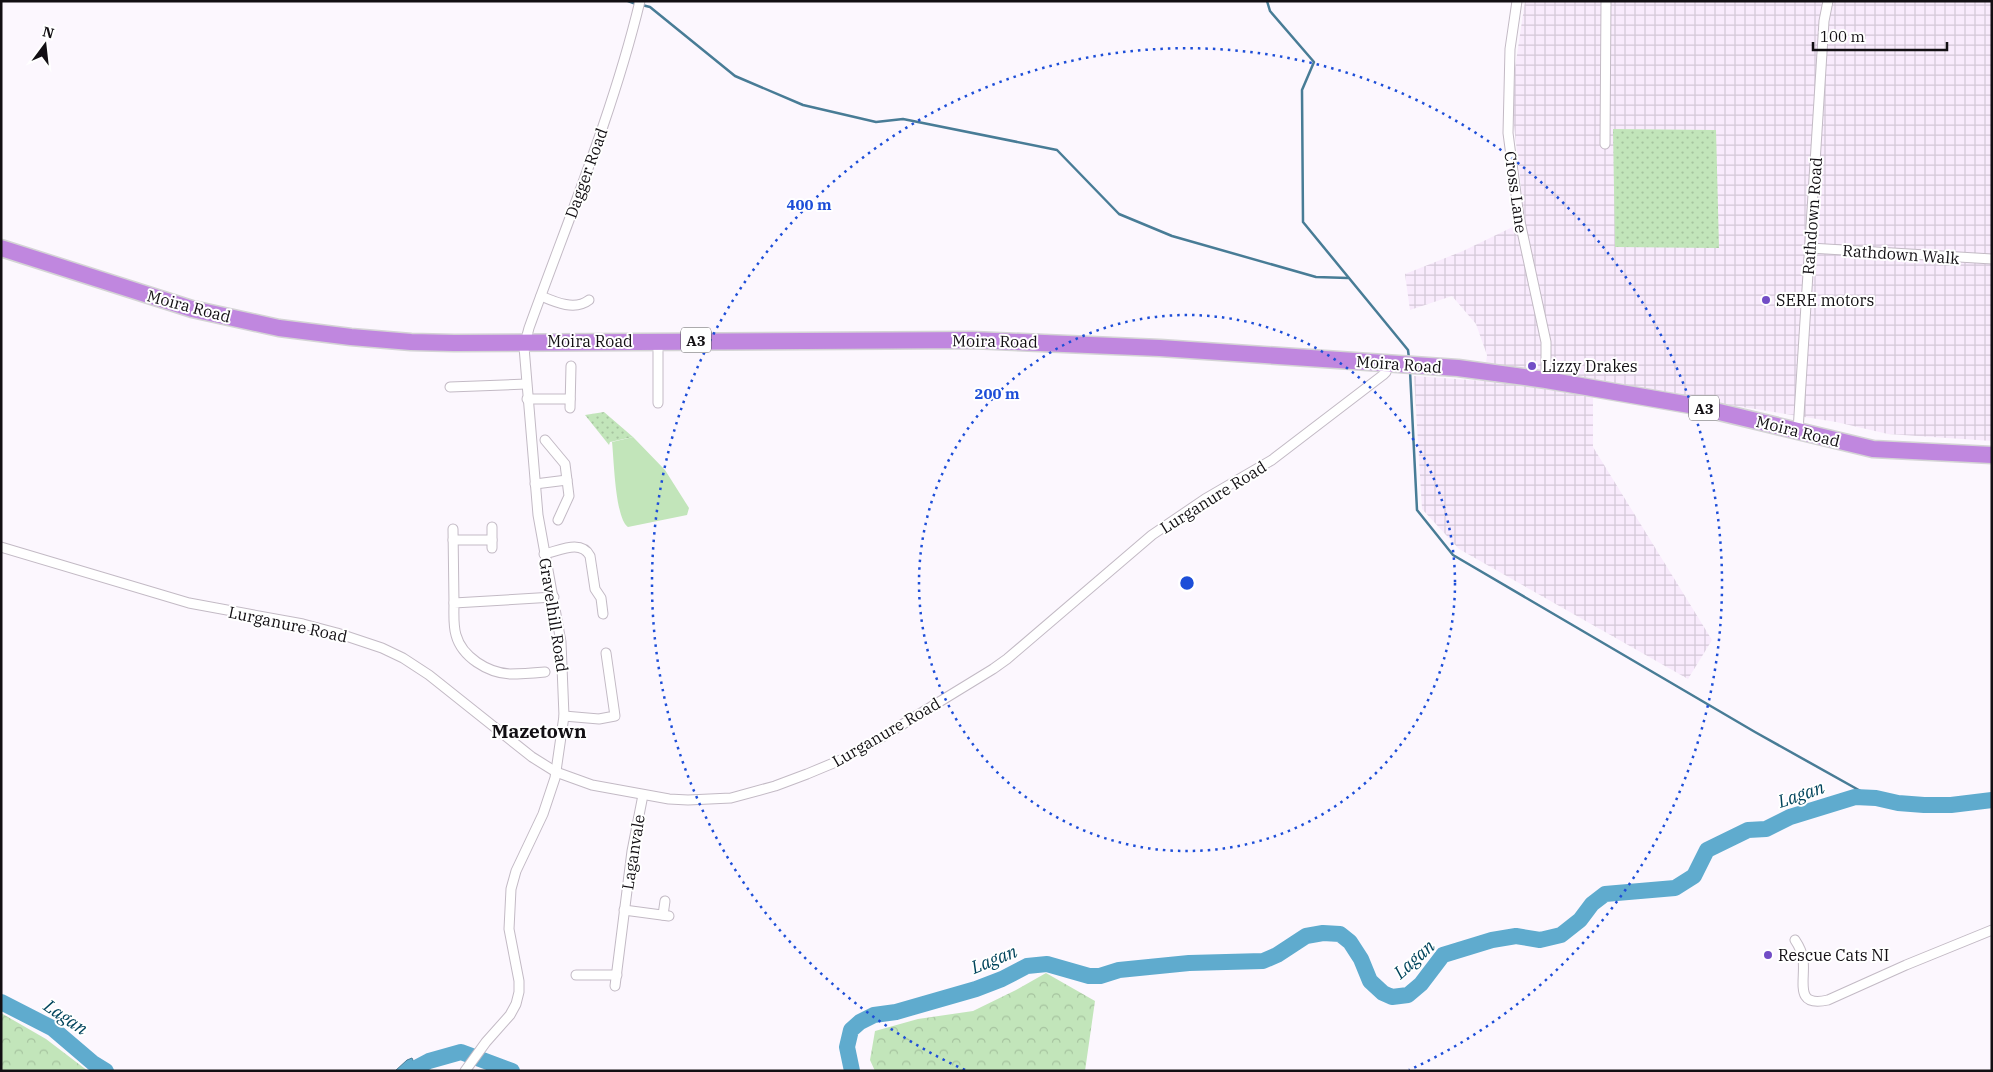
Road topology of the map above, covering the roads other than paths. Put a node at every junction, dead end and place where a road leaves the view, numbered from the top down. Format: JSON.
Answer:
{"nodes":[{"id":1,"x":640,"y":1,"type":"edge"},
{"id":2,"x":1517,"y":1,"type":"edge"},
{"id":3,"x":1606,"y":1,"type":"edge"},
{"id":4,"x":1828,"y":1,"type":"edge"},
{"id":5,"x":1605,"y":144,"type":"dead end"},
{"id":6,"x":1,"y":248,"type":"edge"},
{"id":7,"x":1810,"y":248,"type":"junction"},
{"id":8,"x":1992,"y":259,"type":"edge"},
{"id":9,"x":541,"y":296,"type":"junction"},
{"id":10,"x":589,"y":300,"type":"dead end"},
{"id":11,"x":658,"y":340,"type":"junction"},
{"id":12,"x":525,"y":342,"type":"junction"},
{"id":13,"x":1402,"y":365,"type":"junction"},
{"id":14,"x":571,"y":366,"type":"dead end"},
{"id":15,"x":1546,"y":380,"type":"junction"},
{"id":16,"x":526,"y":384,"type":"junction"},
{"id":17,"x":450,"y":387,"type":"dead end"},
{"id":18,"x":527,"y":399,"type":"junction"},
{"id":19,"x":658,"y":403,"type":"dead end"},
{"id":20,"x":1798,"y":431,"type":"junction"},
{"id":21,"x":545,"y":440,"type":"dead end"},
{"id":22,"x":1992,"y":455,"type":"edge"},
{"id":23,"x":567,"y":480,"type":"junction"},
{"id":24,"x":535,"y":484,"type":"junction"},
{"id":25,"x":558,"y":520,"type":"dead end"},
{"id":26,"x":492,"y":527,"type":"dead end"},
{"id":27,"x":453,"y":529,"type":"dead end"},
{"id":28,"x":453,"y":540,"type":"junction"},
{"id":29,"x":1,"y":547,"type":"edge"},
{"id":30,"x":544,"y":554,"type":"junction"},
{"id":31,"x":554,"y":597,"type":"junction"},
{"id":32,"x":454,"y":603,"type":"junction"},
{"id":33,"x":603,"y":614,"type":"dead end"},
{"id":34,"x":606,"y":653,"type":"dead end"},
{"id":35,"x":545,"y":672,"type":"dead end"},
{"id":36,"x":564,"y":716,"type":"junction"},
{"id":37,"x":556,"y":772,"type":"junction"},
{"id":38,"x":643,"y":795,"type":"junction"},
{"id":39,"x":665,"y":901,"type":"dead end"},
{"id":40,"x":624,"y":910,"type":"junction"},
{"id":41,"x":1992,"y":930,"type":"edge"},
{"id":42,"x":1795,"y":940,"type":"dead end"},
{"id":43,"x":576,"y":975,"type":"dead end"},
{"id":44,"x":617,"y":975,"type":"junction"},
{"id":45,"x":615,"y":986,"type":"dead end"},
{"id":46,"x":465,"y":1071,"type":"edge"}],
"edges":[{"from":1,"to":9,"type":"street","name":"Dagger Road"},
{"from":2,"to":15,"type":"street","name":"Cross Lane"},
{"from":3,"to":5,"type":"street"},
{"from":4,"to":7,"type":"street","name":"Rathdown Road"},
{"from":6,"to":12,"type":"highway","name":"Moira Road","number":"A3"},
{"from":7,"to":8,"type":"street","name":"Rathdown Walk"},
{"from":7,"to":20,"type":"street","name":"Rathdown Road"},
{"from":9,"to":10,"type":"street"},
{"from":9,"to":12,"type":"street","name":"Dagger Road"},
{"from":11,"to":12,"type":"highway","name":"Moira Road","number":"A3"},
{"from":11,"to":13,"type":"highway","name":"Moira Road","number":"A3"},
{"from":11,"to":19,"type":"street"},
{"from":12,"to":16,"type":"street","name":"Gravelhill Road"},
{"from":13,"to":15,"type":"highway","name":"Moira Road","number":"A3"},
{"from":13,"to":38,"type":"street","name":"Lurganure Road"},
{"from":14,"to":18,"type":"street"},
{"from":15,"to":20,"type":"highway","name":"Moira Road","number":"A3"},
{"from":16,"to":17,"type":"street"},
{"from":16,"to":18,"type":"street","name":"Gravelhill Road"},
{"from":18,"to":24,"type":"street","name":"Gravelhill Road"},
{"from":20,"to":22,"type":"highway","name":"Moira Road","number":"A3"},
{"from":21,"to":23,"type":"street"},
{"from":23,"to":24,"type":"street"},
{"from":23,"to":25,"type":"street"},
{"from":24,"to":30,"type":"street","name":"Gravelhill Road"},
{"from":26,"to":28,"type":"street"},
{"from":27,"to":28,"type":"street"},
{"from":28,"to":32,"type":"street"},
{"from":29,"to":37,"type":"street","name":"Lurganure Road"},
{"from":30,"to":31,"type":"street","name":"Gravelhill Road"},
{"from":30,"to":33,"type":"street"},
{"from":31,"to":32,"type":"street"},
{"from":31,"to":36,"type":"street","name":"Gravelhill Road"},
{"from":32,"to":35,"type":"street"},
{"from":34,"to":36,"type":"street"},
{"from":36,"to":37,"type":"street","name":"Gravelhill Road"},
{"from":37,"to":38,"type":"street","name":"Lurganure Road"},
{"from":37,"to":46,"type":"street","name":"Gravelhill Road"},
{"from":38,"to":40,"type":"street","name":"Laganvale"},
{"from":39,"to":40,"type":"street","name":"Laganvale"},
{"from":40,"to":44,"type":"street","name":"Laganvale"},
{"from":41,"to":42,"type":"street"},
{"from":43,"to":44,"type":"street"},
{"from":44,"to":45,"type":"street","name":"Laganvale"}]}
